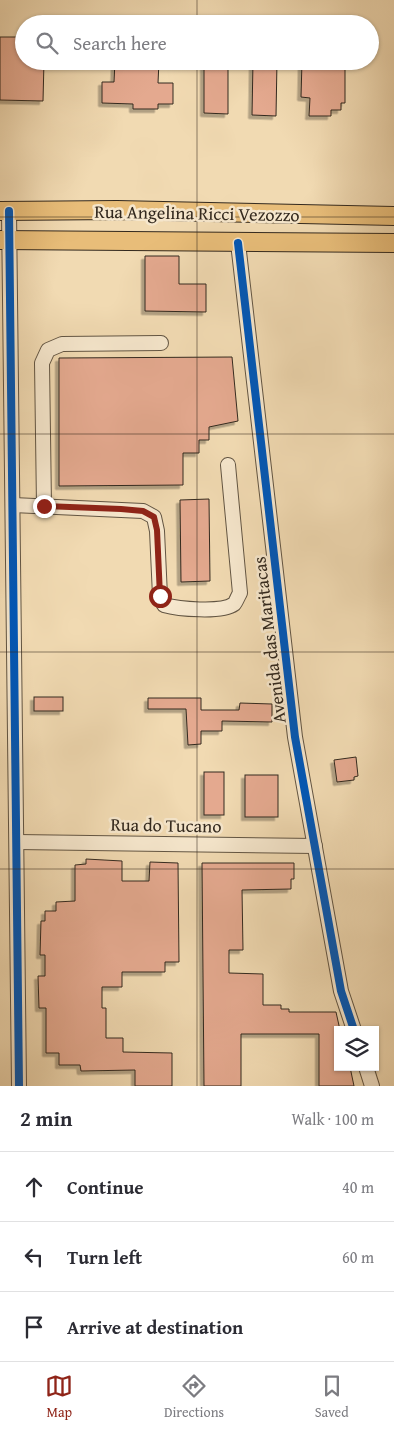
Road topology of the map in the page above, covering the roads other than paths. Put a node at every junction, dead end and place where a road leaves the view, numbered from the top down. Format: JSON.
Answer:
{"nodes":[{"id":1,"x":4,"y":211,"type":"edge"},
{"id":2,"x":394,"y":216,"type":"edge"},
{"id":3,"x":5,"y":240,"type":"edge"},
{"id":4,"x":238,"y":243,"type":"junction"},
{"id":5,"x":394,"y":243,"type":"edge"},
{"id":6,"x":161,"y":343,"type":"dead end"},
{"id":7,"x":228,"y":465,"type":"dead end"},
{"id":8,"x":13,"y":505,"type":"junction"},
{"id":9,"x":44,"y":506,"type":"junction"},
{"id":10,"x":17,"y":842,"type":"junction"},
{"id":11,"x":315,"y":846,"type":"junction"},
{"id":12,"x":353,"y":1026,"type":"edge"},
{"id":13,"x":367,"y":1071,"type":"edge"},
{"id":14,"x":19,"y":1086,"type":"edge"},
{"id":15,"x":372,"y":1086,"type":"edge"}],
"edges":[{"from":1,"to":2,"type":"main road","name":"Rua Angelina Ricci Vezozzo"},
{"from":1,"to":3,"type":"street"},
{"from":3,"to":4,"type":"main road","name":"Rua Angelina Ricci Vezozzo"},
{"from":3,"to":8,"type":"street"},
{"from":4,"to":5,"type":"main road","name":"Rua Angelina Ricci Vezozzo"},
{"from":4,"to":11,"type":"street","name":"Avenida das Maritacas"},
{"from":6,"to":9,"type":"street"},
{"from":7,"to":9,"type":"street"},
{"from":8,"to":9,"type":"street"},
{"from":8,"to":10,"type":"street"},
{"from":10,"to":11,"type":"street","name":"Rua do Tucano"},
{"from":10,"to":14,"type":"street"},
{"from":11,"to":12,"type":"street","name":"Avenida das Maritacas"},
{"from":13,"to":15,"type":"street"}]}
